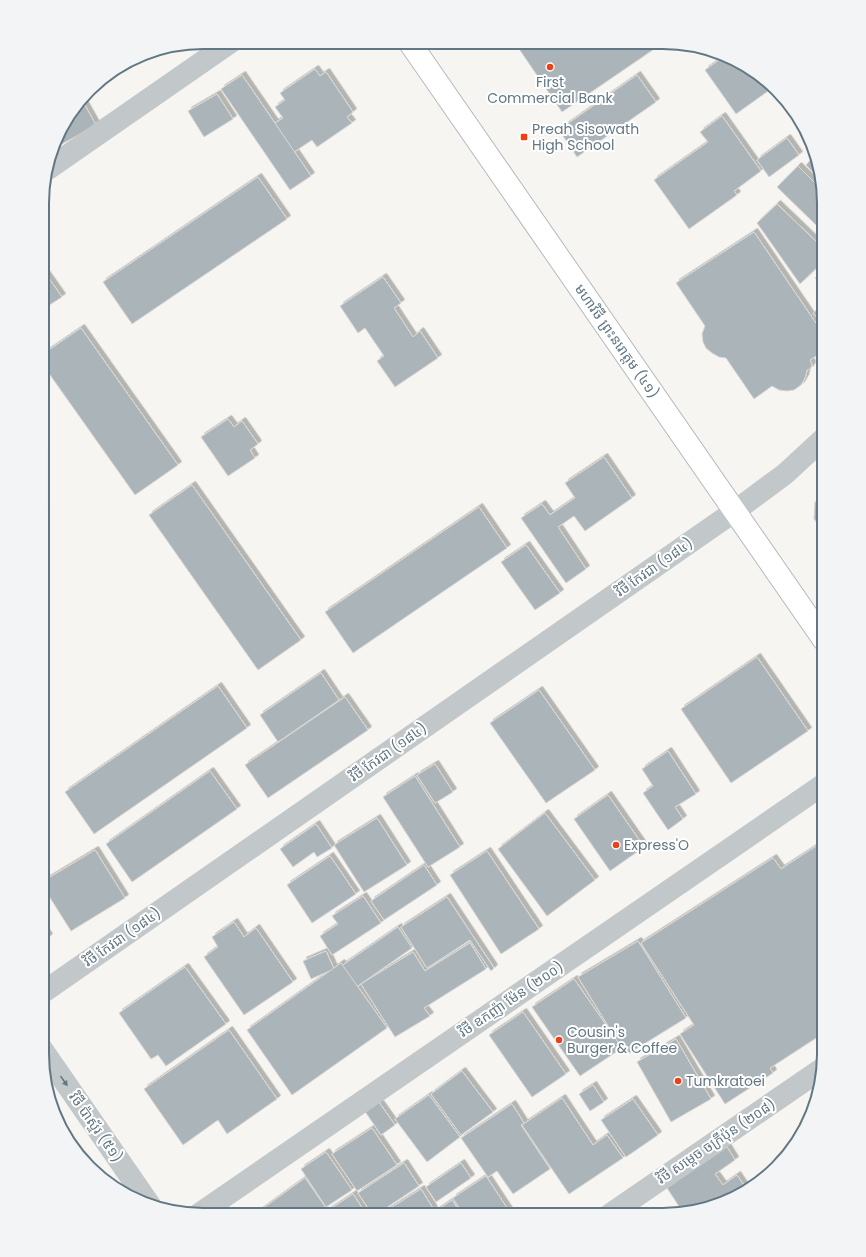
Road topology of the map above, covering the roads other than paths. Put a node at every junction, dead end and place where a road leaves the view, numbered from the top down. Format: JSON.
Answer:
{"nodes":[{"id":1,"x":221,"y":49,"type":"edge"},
{"id":2,"x":414,"y":49,"type":"edge"},
{"id":3,"x":54,"y":165,"type":"edge"},
{"id":4,"x":817,"y":444,"type":"edge"},
{"id":5,"x":735,"y":511,"type":"junction"},
{"id":6,"x":817,"y":630,"type":"edge"},
{"id":7,"x":817,"y":789,"type":"edge"},
{"id":8,"x":49,"y":988,"type":"edge"},
{"id":9,"x":49,"y":1059,"type":"edge"},
{"id":10,"x":816,"y":1073,"type":"edge"},
{"id":11,"x":144,"y":1196,"type":"edge"},
{"id":12,"x":208,"y":1208,"type":"edge"},
{"id":13,"x":619,"y":1208,"type":"edge"}],
"edges":[{"from":1,"to":3,"type":"street"},
{"from":2,"to":5,"type":"main road","name":"មហាវិថី ព្រះនរោត្តម (៤១)"},
{"from":4,"to":5,"type":"street","name":"វិថី កែវជា (១៨៤)"},
{"from":5,"to":6,"type":"main road","name":"មហាវិថី ព្រះនរោត្តម (៤១)"},
{"from":5,"to":8,"type":"street","name":"វិថី កែវជា (១៨៤)"},
{"from":7,"to":12,"type":"street","name":"វិថី ឧកញ៉ា ម៉ែន (២០០)"},
{"from":9,"to":11,"type":"street","name":"វិថី ប៉ាស្ទ័រ (៥១)","one_way":true},
{"from":10,"to":13,"type":"street","name":"វិថី សម្តេច ចក្រីប៉ុន (២០៨)"}]}
